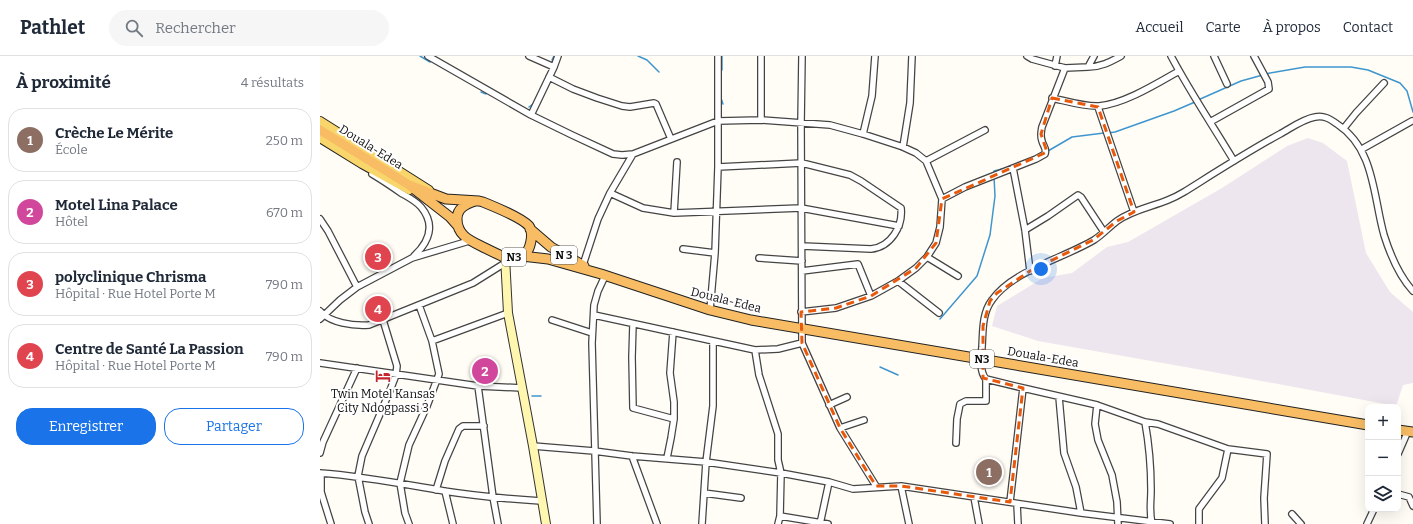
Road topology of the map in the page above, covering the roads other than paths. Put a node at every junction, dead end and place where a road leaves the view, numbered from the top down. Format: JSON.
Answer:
{"nodes":[{"id":1,"x":428,"y":56,"type":"edge"},
{"id":2,"x":529,"y":56,"type":"edge"},
{"id":3,"x":558,"y":56,"type":"edge"},
{"id":4,"x":718,"y":56,"type":"edge"},
{"id":5,"x":761,"y":56,"type":"edge"},
{"id":6,"x":802,"y":56,"type":"edge"},
{"id":7,"x":875,"y":56,"type":"edge"},
{"id":8,"x":912,"y":56,"type":"edge"},
{"id":9,"x":1027,"y":56,"type":"edge"},
{"id":10,"x":1057,"y":56,"type":"edge"},
{"id":11,"x":1094,"y":56,"type":"edge"},
{"id":12,"x":1121,"y":56,"type":"edge"},
{"id":13,"x":1171,"y":56,"type":"edge"},
{"id":14,"x":1214,"y":56,"type":"edge"},
{"id":15,"x":1254,"y":56,"type":"edge"},
{"id":16,"x":1055,"y":66,"type":"junction"},
{"id":17,"x":554,"y":67,"type":"junction"},
{"id":18,"x":1088,"y":67,"type":"junction"},
{"id":19,"x":1065,"y":68,"type":"junction"},
{"id":20,"x":1179,"y":72,"type":"junction"},
{"id":21,"x":549,"y":77,"type":"junction"},
{"id":22,"x":1384,"y":83,"type":"dead end"},
{"id":23,"x":1227,"y":84,"type":"dead end"},
{"id":24,"x":1052,"y":98,"type":"junction"},
{"id":25,"x":1098,"y":106,"type":"junction"},
{"id":26,"x":531,"y":115,"type":"junction"},
{"id":27,"x":761,"y":120,"type":"junction"},
{"id":28,"x":320,"y":121,"type":"edge"},
{"id":29,"x":718,"y":121,"type":"junction"},
{"id":30,"x":1412,"y":121,"type":"dead end"},
{"id":31,"x":1210,"y":122,"type":"junction"},
{"id":32,"x":801,"y":123,"type":"junction"},
{"id":33,"x":1344,"y":128,"type":"junction"},
{"id":34,"x":320,"y":130,"type":"edge"},
{"id":35,"x":985,"y":130,"type":"dead end"},
{"id":36,"x":863,"y":134,"type":"junction"},
{"id":37,"x":320,"y":138,"type":"edge"},
{"id":38,"x":671,"y":139,"type":"junction"},
{"id":39,"x":903,"y":147,"type":"junction"},
{"id":40,"x":1362,"y":149,"type":"junction"},
{"id":41,"x":633,"y":154,"type":"junction"},
{"id":42,"x":926,"y":161,"type":"junction"},
{"id":43,"x":1234,"y":161,"type":"junction"},
{"id":44,"x":677,"y":162,"type":"dead end"},
{"id":45,"x":802,"y":163,"type":"junction"},
{"id":46,"x":362,"y":164,"type":"junction"},
{"id":47,"x":718,"y":167,"type":"junction"},
{"id":48,"x":1013,"y":168,"type":"junction"},
{"id":49,"x":610,"y":192,"type":"junction"},
{"id":50,"x":435,"y":199,"type":"junction"},
{"id":51,"x":942,"y":199,"type":"junction"},
{"id":52,"x":475,"y":201,"type":"junction"},
{"id":53,"x":801,"y":208,"type":"junction"},
{"id":54,"x":717,"y":210,"type":"junction"},
{"id":55,"x":1134,"y":212,"type":"junction"},
{"id":56,"x":674,"y":213,"type":"junction"},
{"id":57,"x":320,"y":219,"type":"edge"},
{"id":58,"x":458,"y":226,"type":"junction"},
{"id":59,"x":899,"y":226,"type":"junction"},
{"id":60,"x":530,"y":229,"type":"junction"},
{"id":61,"x":1025,"y":230,"type":"junction"},
{"id":62,"x":1104,"y":232,"type":"junction"},
{"id":63,"x":469,"y":241,"type":"junction"},
{"id":64,"x":802,"y":246,"type":"junction"},
{"id":65,"x":683,"y":248,"type":"dead end"},
{"id":66,"x":715,"y":253,"type":"junction"},
{"id":67,"x":522,"y":256,"type":"junction"},
{"id":68,"x":927,"y":257,"type":"junction"},
{"id":69,"x":412,"y":258,"type":"junction"},
{"id":70,"x":759,"y":258,"type":"dead end"},
{"id":71,"x":505,"y":260,"type":"junction"},
{"id":72,"x":802,"y":261,"type":"junction"},
{"id":73,"x":583,"y":265,"type":"junction"},
{"id":74,"x":802,"y":271,"type":"junction"},
{"id":75,"x":1030,"y":271,"type":"junction"},
{"id":76,"x":603,"y":275,"type":"junction"},
{"id":77,"x":958,"y":276,"type":"dead end"},
{"id":78,"x":898,"y":281,"type":"junction"},
{"id":79,"x":357,"y":287,"type":"junction"},
{"id":80,"x":1413,"y":291,"type":"edge"},
{"id":81,"x":871,"y":296,"type":"junction"},
{"id":82,"x":419,"y":305,"type":"junction"},
{"id":83,"x":710,"y":310,"type":"junction"},
{"id":84,"x":801,"y":312,"type":"junction"},
{"id":85,"x":508,"y":313,"type":"junction"},
{"id":86,"x":940,"y":313,"type":"dead end"},
{"id":87,"x":594,"y":314,"type":"junction"},
{"id":88,"x":321,"y":315,"type":"edge"},
{"id":89,"x":383,"y":320,"type":"junction"},
{"id":90,"x":552,"y":320,"type":"dead end"},
{"id":91,"x":634,"y":324,"type":"junction"},
{"id":92,"x":801,"y":329,"type":"junction"},
{"id":93,"x":673,"y":332,"type":"junction"},
{"id":94,"x":592,"y":333,"type":"junction"},
{"id":95,"x":432,"y":341,"type":"junction"},
{"id":96,"x":713,"y":341,"type":"junction"},
{"id":97,"x":802,"y":343,"type":"junction"},
{"id":98,"x":755,"y":350,"type":"junction"},
{"id":99,"x":981,"y":359,"type":"junction"},
{"id":100,"x":320,"y":363,"type":"edge"},
{"id":101,"x":357,"y":368,"type":"junction"},
{"id":102,"x":396,"y":375,"type":"junction"},
{"id":103,"x":986,"y":379,"type":"junction"},
{"id":104,"x":438,"y":381,"type":"junction"},
{"id":105,"x":478,"y":386,"type":"junction"},
{"id":106,"x":522,"y":388,"type":"junction"},
{"id":107,"x":1022,"y":388,"type":"junction"},
{"id":108,"x":847,"y":397,"type":"dead end"},
{"id":109,"x":1059,"y":397,"type":"junction"},
{"id":110,"x":829,"y":405,"type":"junction"},
{"id":111,"x":1097,"y":405,"type":"junction"},
{"id":112,"x":674,"y":419,"type":"junction"},
{"id":113,"x":864,"y":420,"type":"dead end"},
{"id":114,"x":1145,"y":422,"type":"junction"},
{"id":115,"x":1365,"y":424,"type":"edge"},
{"id":116,"x":484,"y":426,"type":"junction"},
{"id":117,"x":840,"y":428,"type":"junction"},
{"id":118,"x":1410,"y":432,"type":"edge"},
{"id":119,"x":956,"y":443,"type":"dead end"},
{"id":120,"x":533,"y":446,"type":"junction"},
{"id":121,"x":1228,"y":448,"type":"junction"},
{"id":122,"x":1401,"y":448,"type":"edge"},
{"id":123,"x":594,"y":451,"type":"junction"},
{"id":124,"x":320,"y":453,"type":"edge"},
{"id":125,"x":632,"y":456,"type":"junction"},
{"id":126,"x":666,"y":458,"type":"junction"},
{"id":127,"x":706,"y":462,"type":"junction"},
{"id":128,"x":321,"y":473,"type":"edge"},
{"id":129,"x":781,"y":473,"type":"junction"},
{"id":130,"x":358,"y":476,"type":"junction"},
{"id":131,"x":829,"y":482,"type":"junction"},
{"id":132,"x":400,"y":483,"type":"junction"},
{"id":133,"x":876,"y":486,"type":"junction"},
{"id":134,"x":901,"y":486,"type":"junction"},
{"id":135,"x":436,"y":490,"type":"junction"},
{"id":136,"x":445,"y":491,"type":"junction"},
{"id":137,"x":704,"y":493,"type":"junction"},
{"id":138,"x":1401,"y":495,"type":"edge"},
{"id":139,"x":974,"y":497,"type":"junction"},
{"id":140,"x":493,"y":498,"type":"junction"},
{"id":141,"x":741,"y":498,"type":"dead end"},
{"id":142,"x":541,"y":501,"type":"junction"},
{"id":143,"x":1010,"y":502,"type":"junction"},
{"id":144,"x":1018,"y":504,"type":"junction"},
{"id":145,"x":1413,"y":506,"type":"edge"},
{"id":146,"x":1373,"y":512,"type":"edge"},
{"id":147,"x":1081,"y":513,"type":"junction"},
{"id":148,"x":1292,"y":514,"type":"dead end"},
{"id":149,"x":780,"y":516,"type":"junction"},
{"id":150,"x":1118,"y":518,"type":"junction"},
{"id":151,"x":821,"y":523,"type":"edge"},
{"id":152,"x":1152,"y":523,"type":"edge"},
{"id":153,"x":331,"y":524,"type":"edge"},
{"id":154,"x":369,"y":524,"type":"edge"},
{"id":155,"x":409,"y":524,"type":"edge"},
{"id":156,"x":453,"y":524,"type":"edge"},
{"id":157,"x":498,"y":524,"type":"edge"},
{"id":158,"x":546,"y":524,"type":"edge"},
{"id":159,"x":597,"y":524,"type":"edge"},
{"id":160,"x":657,"y":524,"type":"edge"},
{"id":161,"x":702,"y":524,"type":"edge"},
{"id":162,"x":778,"y":524,"type":"edge"},
{"id":163,"x":828,"y":524,"type":"edge"},
{"id":164,"x":909,"y":524,"type":"edge"},
{"id":165,"x":978,"y":524,"type":"edge"},
{"id":166,"x":1018,"y":524,"type":"edge"},
{"id":167,"x":1118,"y":524,"type":"edge"},
{"id":168,"x":1170,"y":524,"type":"edge"},
{"id":169,"x":1199,"y":524,"type":"edge"},
{"id":170,"x":1265,"y":524,"type":"edge"},
{"id":171,"x":1301,"y":524,"type":"edge"},
{"id":172,"x":1367,"y":524,"type":"edge"}],
"edges":[{"from":1,"to":26,"type":"street"},
{"from":2,"to":17,"type":"street"},
{"from":3,"to":17,"type":"street"},
{"from":4,"to":29,"type":"street"},
{"from":5,"to":27,"type":"street"},
{"from":6,"to":32,"type":"street"},
{"from":7,"to":36,"type":"street"},
{"from":8,"to":39,"type":"street"},
{"from":9,"to":16,"type":"street"},
{"from":10,"to":16,"type":"street"},
{"from":11,"to":18,"type":"street"},
{"from":12,"to":18,"type":"street"},
{"from":13,"to":20,"type":"street"},
{"from":14,"to":23,"type":"street"},
{"from":15,"to":31,"type":"street"},
{"from":16,"to":19,"type":"street"},
{"from":17,"to":21,"type":"street"},
{"from":18,"to":19,"type":"street"},
{"from":19,"to":24,"type":"street"},
{"from":20,"to":25,"type":"street"},
{"from":20,"to":31,"type":"street"},
{"from":21,"to":26,"type":"street"},
{"from":21,"to":38,"type":"street"},
{"from":22,"to":33,"type":"street"},
{"from":24,"to":25,"type":"street"},
{"from":24,"to":48,"type":"street"},
{"from":25,"to":55,"type":"street"},
{"from":26,"to":41,"type":"street"},
{"from":27,"to":29,"type":"street"},
{"from":27,"to":32,"type":"street"},
{"from":28,"to":50,"type":"main road","number":"N3"},
{"from":29,"to":38,"type":"street"},
{"from":29,"to":47,"type":"street"},
{"from":30,"to":40,"type":"street"},
{"from":31,"to":43,"type":"street"},
{"from":32,"to":36,"type":"street"},
{"from":32,"to":45,"type":"street"},
{"from":33,"to":40,"type":"street"},
{"from":33,"to":43,"type":"street"},
{"from":34,"to":50,"type":"highway","name":"Douala-Edea","number":"N3"},
{"from":35,"to":42,"type":"street"},
{"from":36,"to":39,"type":"street"},
{"from":37,"to":46,"type":"main road","number":"N3"},
{"from":38,"to":41,"type":"street"},
{"from":39,"to":42,"type":"street"},
{"from":40,"to":80,"type":"street"},
{"from":41,"to":49,"type":"street"},
{"from":42,"to":51,"type":"street"},
{"from":43,"to":55,"type":"street"},
{"from":44,"to":56,"type":"street"},
{"from":45,"to":47,"type":"street"},
{"from":45,"to":53,"type":"street"},
{"from":45,"to":59,"type":"street"},
{"from":46,"to":50,"type":"main road","number":"N3"},
{"from":46,"to":69,"type":"street"},
{"from":47,"to":54,"type":"street"},
{"from":48,"to":51,"type":"street"},
{"from":48,"to":61,"type":"street"},
{"from":49,"to":56,"type":"street"},
{"from":49,"to":73,"type":"street"},
{"from":50,"to":52,"type":"highway","number":"N3"},
{"from":50,"to":58,"type":"highway","number":"N3"},
{"from":51,"to":68,"type":"street"},
{"from":52,"to":58,"type":"highway"},
{"from":52,"to":60,"type":"highway","number":"N3"},
{"from":53,"to":54,"type":"street"},
{"from":53,"to":59,"type":"street"},
{"from":53,"to":64,"type":"street"},
{"from":54,"to":56,"type":"street"},
{"from":54,"to":66,"type":"street"},
{"from":55,"to":62,"type":"street"},
{"from":57,"to":79,"type":"street"},
{"from":58,"to":63,"type":"highway","number":"N3"},
{"from":59,"to":64,"type":"street"},
{"from":60,"to":67,"type":"highway","number":"N3"},
{"from":60,"to":73,"type":"highway","number":"N 3"},
{"from":61,"to":62,"type":"street"},
{"from":61,"to":75,"type":"street"},
{"from":62,"to":75,"type":"street"},
{"from":63,"to":69,"type":"street"},
{"from":63,"to":71,"type":"highway","number":"N3"},
{"from":64,"to":72,"type":"street"},
{"from":65,"to":66,"type":"street"},
{"from":66,"to":83,"type":"street"},
{"from":67,"to":71,"type":"highway","number":"N3"},
{"from":67,"to":76,"type":"highway","number":"N 3"},
{"from":68,"to":77,"type":"street"},
{"from":68,"to":78,"type":"street"},
{"from":69,"to":79,"type":"street"},
{"from":70,"to":72,"type":"street"},
{"from":71,"to":82,"type":"street"},
{"from":71,"to":85,"type":"main road"},
{"from":72,"to":74,"type":"street"},
{"from":73,"to":76,"type":"highway","number":"N 3"},
{"from":74,"to":81,"type":"street"},
{"from":74,"to":84,"type":"street"},
{"from":75,"to":99,"type":"street"},
{"from":76,"to":83,"type":"highway","name":"Douala-Edea","number":"N3"},
{"from":76,"to":87,"type":"street"},
{"from":78,"to":81,"type":"street"},
{"from":78,"to":86,"type":"street"},
{"from":79,"to":88,"type":"street"},
{"from":81,"to":84,"type":"street"},
{"from":82,"to":89,"type":"street"},
{"from":82,"to":95,"type":"street"},
{"from":83,"to":92,"type":"highway","name":"Douala-Edea","number":"N3"},
{"from":84,"to":92,"type":"street"},
{"from":85,"to":95,"type":"street"},
{"from":85,"to":106,"type":"main road"},
{"from":87,"to":91,"type":"street"},
{"from":87,"to":94,"type":"street"},
{"from":88,"to":89,"type":"street"},
{"from":89,"to":102,"type":"street"},
{"from":90,"to":94,"type":"street"},
{"from":91,"to":93,"type":"street"},
{"from":91,"to":112,"type":"street"},
{"from":92,"to":97,"type":"street"},
{"from":92,"to":99,"type":"highway","name":"Douala-Edea","number":"N3"},
{"from":93,"to":96,"type":"street"},
{"from":93,"to":112,"type":"street"},
{"from":94,"to":123,"type":"street"},
{"from":95,"to":104,"type":"street"},
{"from":96,"to":98,"type":"street"},
{"from":96,"to":127,"type":"street"},
{"from":97,"to":98,"type":"street"},
{"from":97,"to":110,"type":"street"},
{"from":98,"to":129,"type":"street"},
{"from":99,"to":103,"type":"street"},
{"from":99,"to":115,"type":"highway","name":"Douala-Edea","number":"N3"},
{"from":100,"to":101,"type":"street"},
{"from":101,"to":102,"type":"street"},
{"from":101,"to":124,"type":"street"},
{"from":102,"to":104,"type":"street"},
{"from":102,"to":130,"type":"street"},
{"from":103,"to":107,"type":"street"},
{"from":103,"to":119,"type":"street"},
{"from":104,"to":105,"type":"street"},
{"from":104,"to":132,"type":"street"},
{"from":105,"to":106,"type":"street"},
{"from":105,"to":116,"type":"street"},
{"from":106,"to":120,"type":"main road"},
{"from":107,"to":109,"type":"street"},
{"from":107,"to":143,"type":"street"},
{"from":108,"to":110,"type":"street"},
{"from":109,"to":111,"type":"street"},
{"from":109,"to":147,"type":"street"},
{"from":110,"to":117,"type":"street"},
{"from":111,"to":114,"type":"street"},
{"from":111,"to":150,"type":"street"},
{"from":112,"to":126,"type":"street"},
{"from":113,"to":117,"type":"street"},
{"from":114,"to":121,"type":"street"},
{"from":114,"to":152,"type":"street"},
{"from":116,"to":135,"type":"street"},
{"from":116,"to":140,"type":"street"},
{"from":117,"to":133,"type":"street"},
{"from":118,"to":122,"type":"street"},
{"from":120,"to":123,"type":"street"},
{"from":120,"to":142,"type":"main road"},
{"from":121,"to":169,"type":"street"},
{"from":121,"to":170,"type":"street"},
{"from":123,"to":125,"type":"street"},
{"from":123,"to":159,"type":"street"},
{"from":125,"to":126,"type":"street"},
{"from":125,"to":160,"type":"street"},
{"from":126,"to":127,"type":"street"},
{"from":127,"to":129,"type":"street"},
{"from":127,"to":137,"type":"street"},
{"from":128,"to":130,"type":"street"},
{"from":128,"to":153,"type":"street"},
{"from":129,"to":131,"type":"street"},
{"from":129,"to":149,"type":"street"},
{"from":130,"to":132,"type":"street"},
{"from":130,"to":154,"type":"street"},
{"from":131,"to":133,"type":"street"},
{"from":131,"to":151,"type":"street"},
{"from":132,"to":135,"type":"street"},
{"from":132,"to":155,"type":"street"},
{"from":133,"to":134,"type":"street"},
{"from":134,"to":139,"type":"street"},
{"from":134,"to":164,"type":"street"},
{"from":135,"to":136,"type":"street"},
{"from":136,"to":140,"type":"street"},
{"from":136,"to":156,"type":"street"},
{"from":137,"to":141,"type":"street"},
{"from":137,"to":161,"type":"street"},
{"from":138,"to":145,"type":"street"},
{"from":139,"to":143,"type":"street"},
{"from":139,"to":165,"type":"street"},
{"from":140,"to":142,"type":"street"},
{"from":140,"to":157,"type":"street"},
{"from":142,"to":158,"type":"main road"},
{"from":143,"to":144,"type":"street"},
{"from":144,"to":147,"type":"street"},
{"from":144,"to":166,"type":"street"},
{"from":146,"to":172,"type":"street"},
{"from":147,"to":150,"type":"street"},
{"from":148,"to":171,"type":"street"},
{"from":149,"to":151,"type":"street"},
{"from":149,"to":162,"type":"street"},
{"from":150,"to":152,"type":"street"},
{"from":150,"to":167,"type":"street"},
{"from":151,"to":163,"type":"street"},
{"from":152,"to":168,"type":"street"}]}
